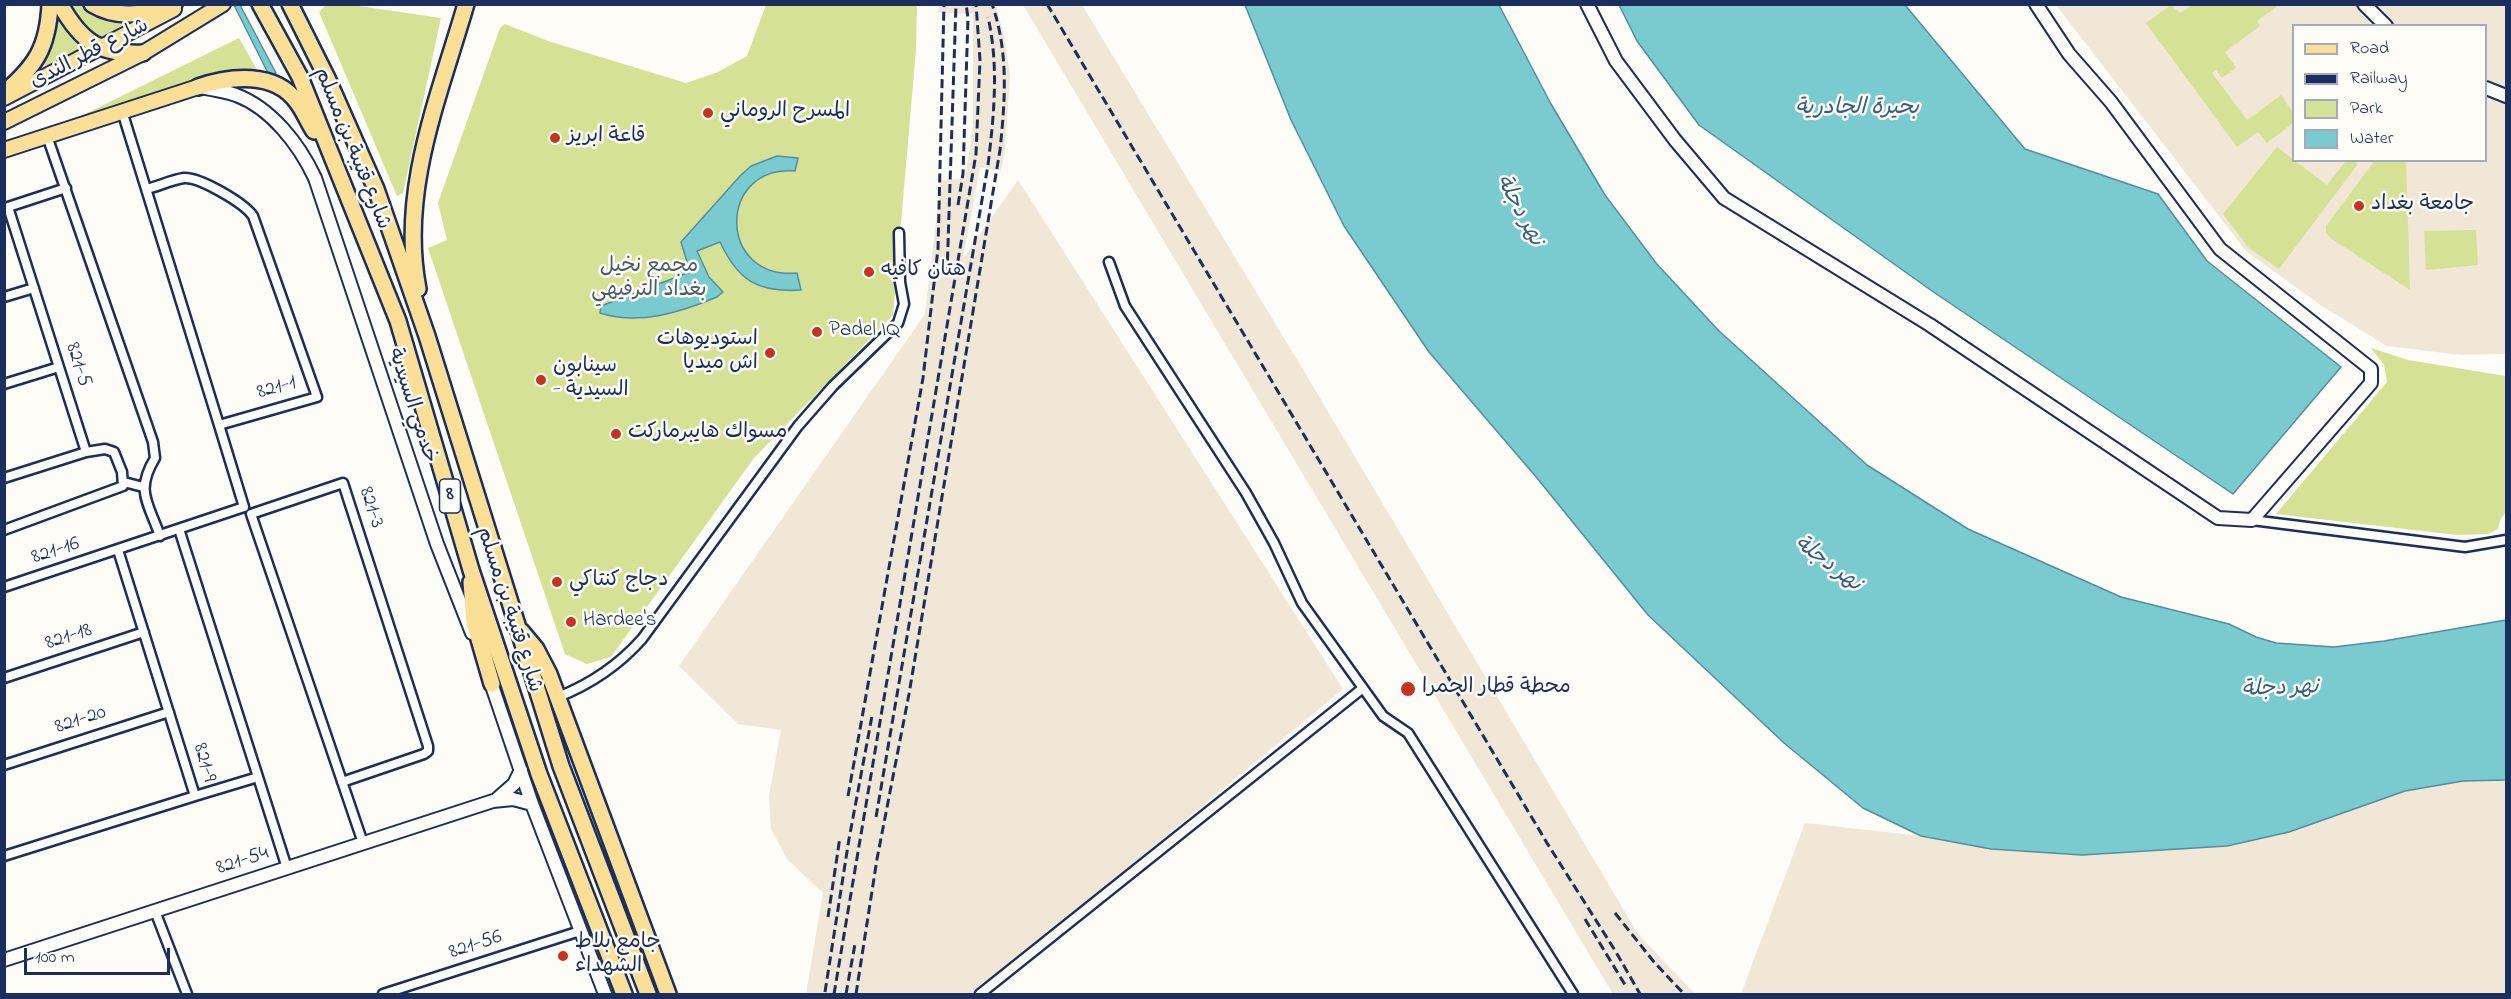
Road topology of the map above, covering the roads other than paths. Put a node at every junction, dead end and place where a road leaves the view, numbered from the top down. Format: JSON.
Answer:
{"nodes":[{"id":1,"x":50,"y":4,"type":"edge"},
{"id":2,"x":60,"y":4,"type":"edge"},
{"id":3,"x":92,"y":4,"type":"edge"},
{"id":4,"x":174,"y":4,"type":"edge"},
{"id":5,"x":181,"y":4,"type":"edge"},
{"id":6,"x":260,"y":4,"type":"edge"},
{"id":7,"x":290,"y":4,"type":"edge"},
{"id":8,"x":466,"y":4,"type":"edge"},
{"id":9,"x":1587,"y":4,"type":"edge"},
{"id":10,"x":2036,"y":4,"type":"edge"},
{"id":11,"x":2364,"y":4,"type":"edge"},
{"id":12,"x":220,"y":7,"type":"edge"},
{"id":13,"x":2384,"y":24,"type":"edge"},
{"id":14,"x":102,"y":48,"type":"junction"},
{"id":15,"x":143,"y":52,"type":"junction"},
{"id":16,"x":198,"y":87,"type":"junction"},
{"id":17,"x":2487,"y":88,"type":"edge"},
{"id":18,"x":4,"y":93,"type":"edge"},
{"id":19,"x":2506,"y":96,"type":"edge"},
{"id":20,"x":4,"y":98,"type":"edge"},
{"id":21,"x":122,"y":111,"type":"junction"},
{"id":22,"x":4,"y":122,"type":"edge"},
{"id":23,"x":47,"y":136,"type":"junction"},
{"id":24,"x":4,"y":150,"type":"edge"},
{"id":25,"x":343,"y":183,"type":"junction"},
{"id":26,"x":66,"y":188,"type":"junction"},
{"id":27,"x":147,"y":189,"type":"junction"},
{"id":28,"x":6,"y":207,"type":"edge"},
{"id":29,"x":899,"y":234,"type":"dead end"},
{"id":30,"x":1109,"y":262,"type":"dead end"},
{"id":31,"x":34,"y":288,"type":"junction"},
{"id":32,"x":4,"y":297,"type":"edge"},
{"id":33,"x":427,"y":336,"type":"junction"},
{"id":34,"x":59,"y":367,"type":"junction"},
{"id":35,"x":4,"y":384,"type":"edge"},
{"id":36,"x":219,"y":425,"type":"junction"},
{"id":37,"x":86,"y":452,"type":"junction"},
{"id":38,"x":4,"y":478,"type":"edge"},
{"id":39,"x":124,"y":482,"type":"junction"},
{"id":40,"x":142,"y":487,"type":"junction"},
{"id":41,"x":2252,"y":520,"type":"junction"},
{"id":42,"x":179,"y":529,"type":"junction"},
{"id":43,"x":4,"y":530,"type":"edge"},
{"id":44,"x":160,"y":536,"type":"junction"},
{"id":45,"x":2506,"y":540,"type":"edge"},
{"id":46,"x":118,"y":550,"type":"junction"},
{"id":47,"x":471,"y":570,"type":"junction"},
{"id":48,"x":4,"y":587,"type":"edge"},
{"id":49,"x":517,"y":626,"type":"junction"},
{"id":50,"x":144,"y":632,"type":"junction"},
{"id":51,"x":4,"y":678,"type":"edge"},
{"id":52,"x":492,"y":684,"type":"junction"},
{"id":53,"x":1363,"y":688,"type":"junction"},
{"id":54,"x":558,"y":697,"type":"junction"},
{"id":55,"x":169,"y":712,"type":"junction"},
{"id":56,"x":4,"y":765,"type":"edge"},
{"id":57,"x":521,"y":770,"type":"junction"},
{"id":58,"x":258,"y":777,"type":"junction"},
{"id":59,"x":342,"y":782,"type":"junction"},
{"id":60,"x":195,"y":796,"type":"junction"},
{"id":61,"x":493,"y":801,"type":"junction"},
{"id":62,"x":532,"y":804,"type":"junction"},
{"id":63,"x":363,"y":843,"type":"junction"},
{"id":64,"x":4,"y":856,"type":"edge"},
{"id":65,"x":287,"y":868,"type":"junction"},
{"id":66,"x":155,"y":911,"type":"junction"},
{"id":67,"x":580,"y":931,"type":"junction"},
{"id":68,"x":4,"y":960,"type":"edge"},
{"id":69,"x":187,"y":994,"type":"edge"},
{"id":70,"x":383,"y":994,"type":"edge"},
{"id":71,"x":605,"y":994,"type":"edge"},
{"id":72,"x":624,"y":994,"type":"edge"},
{"id":73,"x":648,"y":994,"type":"edge"},
{"id":74,"x":668,"y":994,"type":"edge"},
{"id":75,"x":980,"y":994,"type":"edge"},
{"id":76,"x":1573,"y":994,"type":"edge"}],
"edges":[{"from":1,"to":18,"type":"highway"},
{"from":2,"to":14,"type":"highway"},
{"from":3,"to":4,"type":"highway"},
{"from":5,"to":14,"type":"main road","name":"شارع قطر الندى"},
{"from":6,"to":25,"type":"highway","name":"شارع قتيبة بن مسلم","number":"8"},
{"from":7,"to":33,"type":"highway","name":"شارع قتيبة بن مسلم","number":"8"},
{"from":8,"to":33,"type":"highway"},
{"from":9,"to":41,"type":"street"},
{"from":10,"to":41,"type":"street"},
{"from":11,"to":13,"type":"street"},
{"from":12,"to":15,"type":"main road","name":"شارع قطر الندى"},
{"from":14,"to":15,"type":"highway"},
{"from":14,"to":20,"type":"main road","name":"شارع قطر الندى"},
{"from":15,"to":22,"type":"main road","name":"شارع قطر الندى"},
{"from":16,"to":21,"type":"main road"},
{"from":16,"to":25,"type":"highway"},
{"from":16,"to":52,"type":"street","name":"خدمي السيدية"},
{"from":17,"to":19,"type":"street"},
{"from":21,"to":23,"type":"main road"},
{"from":21,"to":27,"type":"street"},
{"from":23,"to":24,"type":"main road"},
{"from":23,"to":26,"type":"street"},
{"from":25,"to":47,"type":"highway","name":"شارع قتيبة بن مسلم","number":"8"},
{"from":26,"to":28,"type":"street"},
{"from":26,"to":40,"type":"street"},
{"from":27,"to":36,"type":"street"},
{"from":27,"to":36,"type":"street","name":"821-1"},
{"from":28,"to":31,"type":"street","name":"821-5"},
{"from":29,"to":54,"type":"street"},
{"from":30,"to":53,"type":"street"},
{"from":31,"to":32,"type":"street"},
{"from":31,"to":34,"type":"street","name":"821-5"},
{"from":33,"to":49,"type":"highway","name":"شارع قتيبة بن مسلم","number":"8"},
{"from":34,"to":35,"type":"street"},
{"from":34,"to":37,"type":"street","name":"821-5"},
{"from":36,"to":42,"type":"street","name":"821-16"},
{"from":37,"to":38,"type":"street"},
{"from":37,"to":39,"type":"street"},
{"from":39,"to":40,"type":"street"},
{"from":39,"to":43,"type":"street"},
{"from":40,"to":44,"type":"street"},
{"from":41,"to":45,"type":"street"},
{"from":42,"to":44,"type":"street","name":"821-16"},
{"from":42,"to":58,"type":"street"},
{"from":44,"to":46,"type":"street","name":"821-16"},
{"from":46,"to":48,"type":"street","name":"821-16"},
{"from":46,"to":50,"type":"street","name":"821-9"},
{"from":47,"to":52,"type":"highway"},
{"from":47,"to":72,"type":"highway","name":"شارع قتيبة بن مسلم","number":"8"},
{"from":49,"to":54,"type":"highway"},
{"from":49,"to":73,"type":"highway","name":"شارع قتيبة بن مسلم","number":"8"},
{"from":50,"to":51,"type":"street","name":"821-18"},
{"from":50,"to":55,"type":"street","name":"821-9"},
{"from":52,"to":57,"type":"street","name":"خدمي السيدية"},
{"from":53,"to":75,"type":"street"},
{"from":53,"to":76,"type":"street"},
{"from":54,"to":74,"type":"highway"},
{"from":55,"to":56,"type":"street","name":"821-20"},
{"from":55,"to":60,"type":"street","name":"821-9"},
{"from":57,"to":61,"type":"street","name":"821-54"},
{"from":57,"to":62,"type":"street","name":"خدمي السيدية"},
{"from":58,"to":60,"type":"street"},
{"from":58,"to":65,"type":"street"},
{"from":59,"to":59,"type":"street","name":"821-3"},
{"from":59,"to":63,"type":"street","name":"821-3"},
{"from":60,"to":64,"type":"street","name":"821-9"},
{"from":61,"to":62,"type":"street","name":"821-54"},
{"from":61,"to":63,"type":"street","name":"821-54"},
{"from":62,"to":67,"type":"street","name":"خدمي السيدية"},
{"from":63,"to":65,"type":"street","name":"821-54"},
{"from":65,"to":66,"type":"street","name":"821-54"},
{"from":66,"to":68,"type":"street","name":"821-54"},
{"from":66,"to":69,"type":"street"},
{"from":67,"to":70,"type":"street","name":"821-56"},
{"from":67,"to":71,"type":"street","name":"خدمي السيدية"}]}
